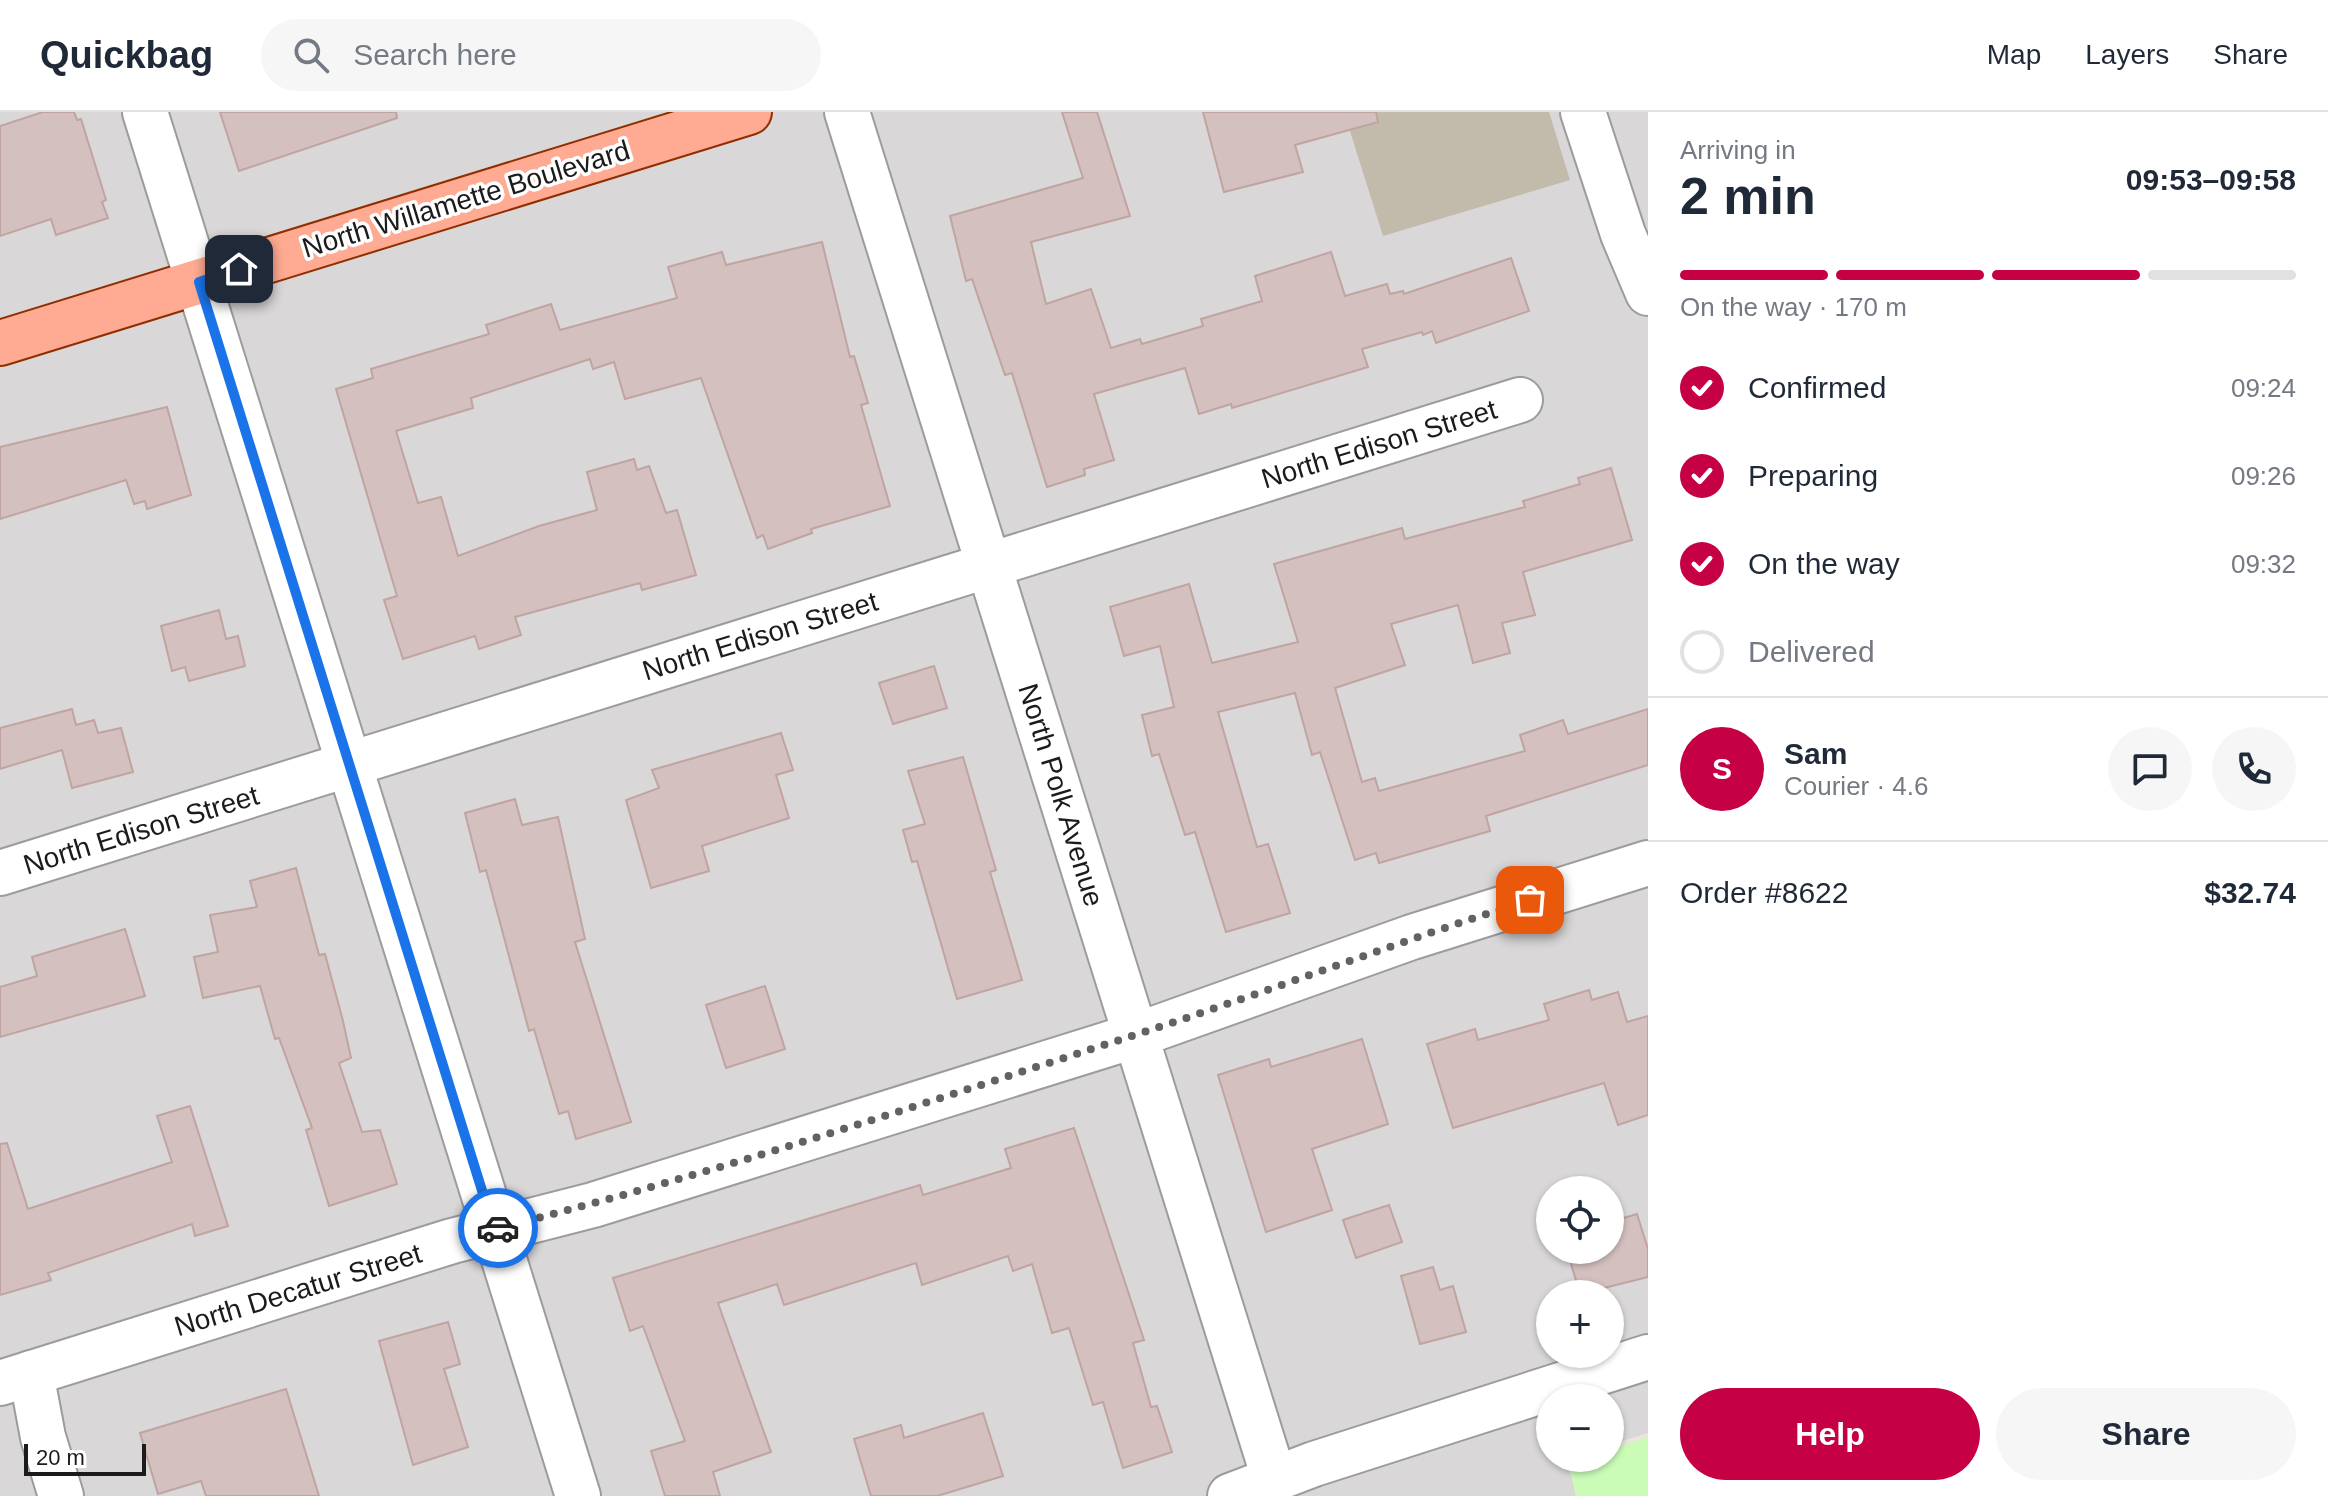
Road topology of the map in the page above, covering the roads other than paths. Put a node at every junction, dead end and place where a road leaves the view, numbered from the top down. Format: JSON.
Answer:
{"nodes":[{"id":1,"x":145,"y":112,"type":"edge"},
{"id":2,"x":749,"y":112,"type":"edge"},
{"id":3,"x":847,"y":112,"type":"edge"},
{"id":4,"x":1583,"y":112,"type":"edge"},
{"id":5,"x":199,"y":282,"type":"junction"},
{"id":6,"x":1648,"y":293,"type":"edge"},
{"id":7,"x":0,"y":343,"type":"edge"},
{"id":8,"x":1520,"y":400,"type":"dead end"},
{"id":9,"x":988,"y":564,"type":"junction"},
{"id":10,"x":350,"y":765,"type":"junction"},
{"id":11,"x":1648,"y":863,"type":"edge"},
{"id":12,"x":0,"y":873,"type":"edge"},
{"id":13,"x":1137,"y":1035,"type":"junction"},
{"id":14,"x":494,"y":1229,"type":"junction"},
{"id":15,"x":1648,"y":1357,"type":"edge"},
{"id":16,"x":16,"y":1378,"type":"edge"},
{"id":17,"x":1274,"y":1478,"type":"junction"},
{"id":18,"x":61,"y":1496,"type":"edge"},
{"id":19,"x":578,"y":1496,"type":"edge"},
{"id":20,"x":1230,"y":1496,"type":"edge"}],
"edges":[{"from":1,"to":5,"type":"street"},
{"from":2,"to":5,"type":"main road","name":"North Willamette Boulevard"},
{"from":3,"to":9,"type":"street","name":"North Polk Avenue"},
{"from":4,"to":6,"type":"street"},
{"from":5,"to":7,"type":"main road","name":"North Willamette Boulevard"},
{"from":5,"to":10,"type":"street"},
{"from":8,"to":9,"type":"street","name":"North Edison Street"},
{"from":9,"to":10,"type":"street","name":"North Edison Street"},
{"from":9,"to":13,"type":"street","name":"North Polk Avenue"},
{"from":10,"to":12,"type":"street","name":"North Edison Street"},
{"from":10,"to":14,"type":"street"},
{"from":11,"to":13,"type":"street","name":"North Decatur Street"},
{"from":13,"to":14,"type":"street","name":"North Decatur Street"},
{"from":13,"to":17,"type":"street","name":"North Polk Avenue"},
{"from":14,"to":16,"type":"street","name":"North Decatur Street"},
{"from":14,"to":19,"type":"street"},
{"from":15,"to":17,"type":"street"},
{"from":16,"to":18,"type":"street"},
{"from":17,"to":20,"type":"street"}]}
